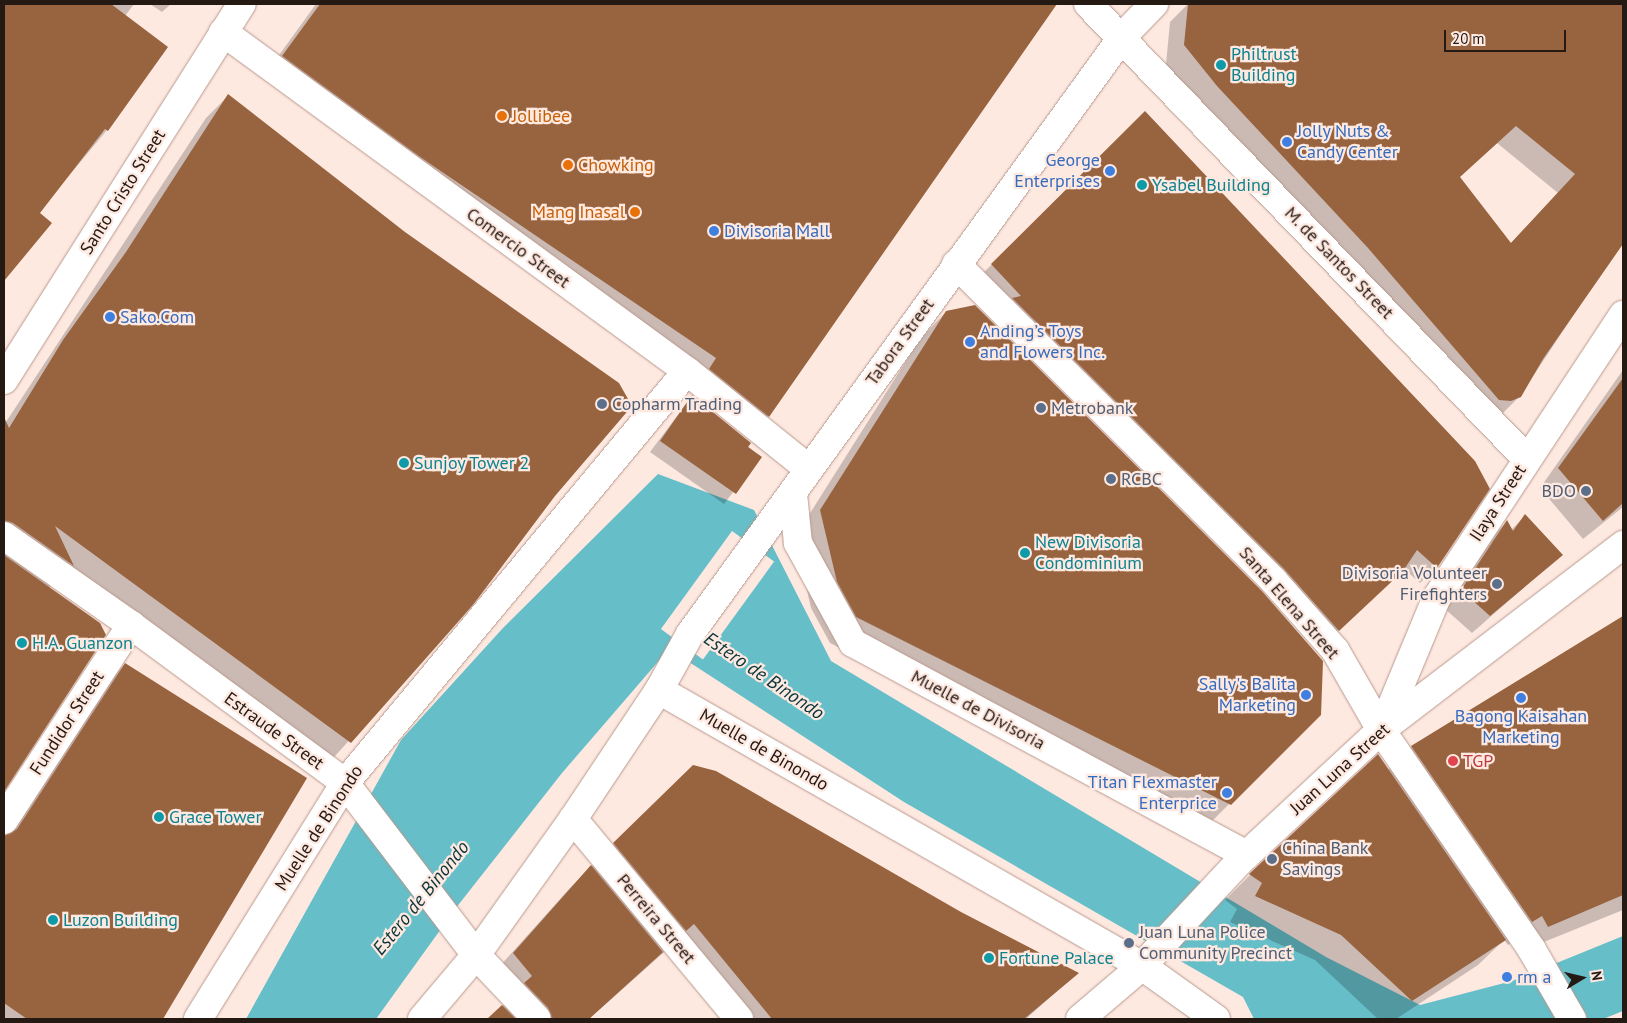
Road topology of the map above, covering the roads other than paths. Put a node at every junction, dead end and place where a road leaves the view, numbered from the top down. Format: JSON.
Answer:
{"nodes":[{"id":1,"x":242,"y":4,"type":"edge"},
{"id":2,"x":1088,"y":4,"type":"edge"},
{"id":3,"x":1154,"y":4,"type":"edge"},
{"id":4,"x":224,"y":32,"type":"junction"},
{"id":5,"x":1123,"y":36,"type":"junction"},
{"id":6,"x":956,"y":264,"type":"junction"},
{"id":7,"x":1623,"y":315,"type":"edge"},
{"id":8,"x":687,"y":371,"type":"junction"},
{"id":9,"x":4,"y":380,"type":"edge"},
{"id":10,"x":1526,"y":458,"type":"junction"},
{"id":11,"x":809,"y":469,"type":"junction"},
{"id":12,"x":793,"y":494,"type":"junction"},
{"id":13,"x":4,"y":536,"type":"edge"},
{"id":14,"x":1623,"y":545,"type":"edge"},
{"id":15,"x":131,"y":625,"type":"junction"},
{"id":16,"x":659,"y":690,"type":"junction"},
{"id":17,"x":1381,"y":730,"type":"junction"},
{"id":18,"x":345,"y":783,"type":"junction"},
{"id":19,"x":573,"y":819,"type":"junction"},
{"id":20,"x":4,"y":820,"type":"edge"},
{"id":21,"x":1243,"y":858,"type":"junction"},
{"id":22,"x":476,"y":955,"type":"junction"},
{"id":23,"x":1147,"y":961,"type":"junction"},
{"id":24,"x":198,"y":1019,"type":"edge"},
{"id":25,"x":422,"y":1019,"type":"edge"},
{"id":26,"x":537,"y":1019,"type":"edge"},
{"id":27,"x":739,"y":1019,"type":"edge"},
{"id":28,"x":1080,"y":1019,"type":"edge"},
{"id":29,"x":1216,"y":1019,"type":"edge"},
{"id":30,"x":1572,"y":1019,"type":"edge"}],
"edges":[{"from":1,"to":4,"type":"street","name":"Santo Cristo Street"},
{"from":2,"to":5,"type":"street","name":"M. de Santos Street"},
{"from":3,"to":5,"type":"street","name":"Tabora Street"},
{"from":4,"to":8,"type":"street","name":"Comercio Street"},
{"from":4,"to":9,"type":"street","name":"Santo Cristo Street"},
{"from":5,"to":6,"type":"street","name":"Tabora Street"},
{"from":5,"to":10,"type":"street","name":"M. de Santos Street"},
{"from":6,"to":11,"type":"street","name":"Tabora Street"},
{"from":6,"to":17,"type":"street","name":"Santa Elena Street"},
{"from":7,"to":10,"type":"street","name":"Ilaya Street"},
{"from":8,"to":11,"type":"street","name":"Comercio Street"},
{"from":8,"to":18,"type":"street","name":"Muelle de Binondo"},
{"from":10,"to":17,"type":"street","name":"Ilaya Street"},
{"from":11,"to":12,"type":"street","name":"Tabora Street"},
{"from":12,"to":16,"type":"street","name":"Tabora Street"},
{"from":12,"to":21,"type":"street","name":"Muelle de Divisoria"},
{"from":13,"to":15,"type":"street","name":"Estraude Street"},
{"from":14,"to":17,"type":"street","name":"Juan Luna Street"},
{"from":15,"to":18,"type":"street","name":"Estraude Street"},
{"from":15,"to":20,"type":"street","name":"Fundidor Street"},
{"from":16,"to":19,"type":"street"},
{"from":16,"to":23,"type":"street","name":"Muelle de Binondo"},
{"from":17,"to":21,"type":"street","name":"Juan Luna Street"},
{"from":17,"to":30,"type":"street","name":"Santa Elena Street"},
{"from":18,"to":22,"type":"street","name":"Estraude Street"},
{"from":18,"to":24,"type":"street","name":"Muelle de Binondo"},
{"from":19,"to":22,"type":"street"},
{"from":19,"to":27,"type":"street","name":"Perreira Street"},
{"from":21,"to":23,"type":"street","name":"Juan Luna Street"},
{"from":22,"to":25,"type":"street"},
{"from":22,"to":26,"type":"street","name":"Estraude Street"},
{"from":23,"to":28,"type":"street","name":"Juan Luna Street"},
{"from":23,"to":29,"type":"street","name":"Muelle de Binondo"}]}
